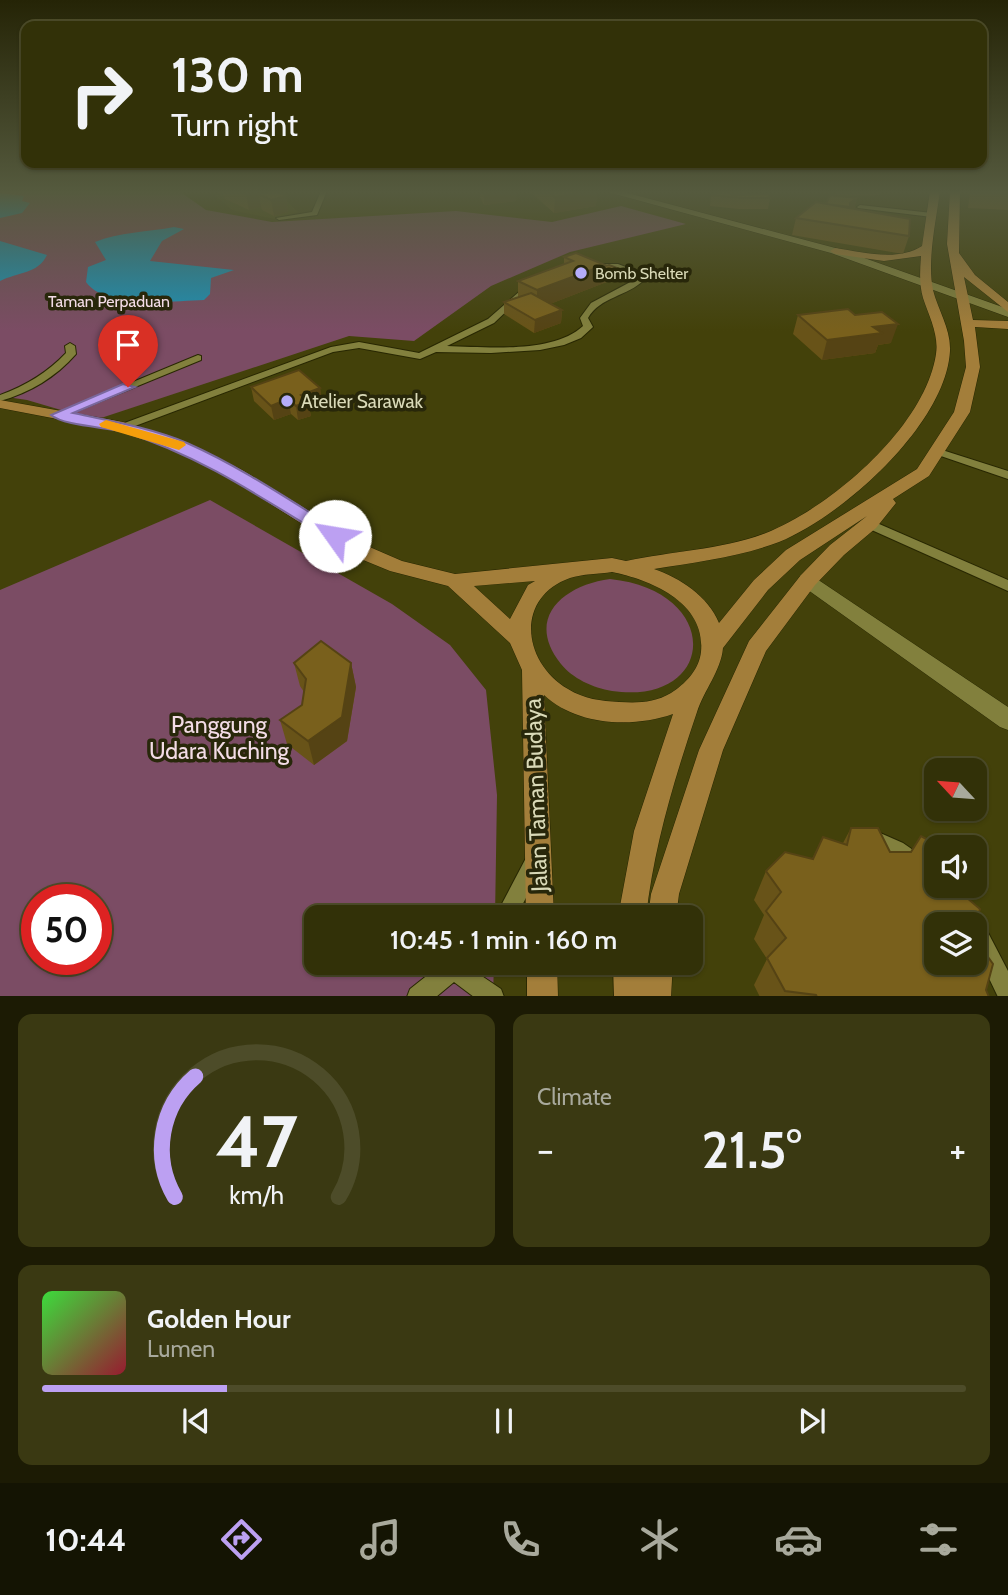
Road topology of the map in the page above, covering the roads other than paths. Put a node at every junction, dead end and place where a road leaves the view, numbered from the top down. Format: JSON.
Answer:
{"nodes":[{"id":1,"x":784,"y":237,"type":"edge"},
{"id":2,"x":931,"y":237,"type":"edge"},
{"id":3,"x":952,"y":237,"type":"edge"},
{"id":4,"x":952,"y":244,"type":"junction"},
{"id":5,"x":930,"y":246,"type":"junction"},
{"id":6,"x":835,"y":251,"type":"junction"},
{"id":7,"x":593,"y":266,"type":"edge"},
{"id":8,"x":926,"y":281,"type":"junction"},
{"id":9,"x":532,"y":282,"type":"edge"},
{"id":10,"x":960,"y":294,"type":"junction"},
{"id":11,"x":1008,"y":310,"type":"edge"},
{"id":12,"x":966,"y":323,"type":"junction"},
{"id":13,"x":1008,"y":325,"type":"edge"},
{"id":14,"x":70,"y":346,"type":"dead end"},
{"id":15,"x":432,"y":349,"type":"junction"},
{"id":16,"x":198,"y":358,"type":"dead end"},
{"id":17,"x":0,"y":401,"type":"edge"},
{"id":18,"x":58,"y":415,"type":"junction"},
{"id":19,"x":123,"y":427,"type":"junction"},
{"id":20,"x":939,"y":452,"type":"junction"},
{"id":21,"x":1008,"y":475,"type":"edge"},
{"id":22,"x":898,"y":489,"type":"junction"},
{"id":23,"x":870,"y":524,"type":"junction"},
{"id":24,"x":628,"y":567,"type":"junction"},
{"id":25,"x":568,"y":571,"type":"junction"},
{"id":26,"x":808,"y":580,"type":"junction"},
{"id":27,"x":455,"y":581,"type":"junction"},
{"id":28,"x":1008,"y":586,"type":"edge"},
{"id":29,"x":518,"y":638,"type":"junction"},
{"id":30,"x":713,"y":645,"type":"junction"},
{"id":31,"x":532,"y":672,"type":"junction"},
{"id":32,"x":692,"y":692,"type":"junction"},
{"id":33,"x":1008,"y":720,"type":"edge"},
{"id":34,"x":855,"y":831,"type":"edge"},
{"id":35,"x":538,"y":855,"type":"junction"},
{"id":36,"x":924,"y":869,"type":"edge"},
{"id":37,"x":511,"y":905,"type":"edge"},
{"id":38,"x":540,"y":905,"type":"edge"},
{"id":39,"x":633,"y":905,"type":"edge"},
{"id":40,"x":664,"y":905,"type":"edge"},
{"id":41,"x":961,"y":907,"type":"edge"},
{"id":42,"x":446,"y":975,"type":"edge"},
{"id":43,"x":468,"y":975,"type":"edge"},
{"id":44,"x":542,"y":975,"type":"edge"},
{"id":45,"x":629,"y":975,"type":"edge"},
{"id":46,"x":656,"y":975,"type":"edge"},
{"id":47,"x":1008,"y":993,"type":"edge"},
{"id":48,"x":418,"y":996,"type":"edge"},
{"id":49,"x":493,"y":996,"type":"edge"},
{"id":50,"x":543,"y":996,"type":"edge"},
{"id":51,"x":630,"y":996,"type":"edge"},
{"id":52,"x":654,"y":996,"type":"edge"}],
"edges":[{"from":1,"to":6,"type":"street"},
{"from":2,"to":5,"type":"main road"},
{"from":3,"to":4,"type":"main road"},
{"from":4,"to":10,"type":"main road"},
{"from":4,"to":11,"type":"main road"},
{"from":5,"to":6,"type":"main road"},
{"from":5,"to":8,"type":"main road"},
{"from":6,"to":8,"type":"street"},
{"from":7,"to":15,"type":"lane"},
{"from":8,"to":10,"type":"street"},
{"from":8,"to":24,"type":"main road"},
{"from":9,"to":15,"type":"lane"},
{"from":10,"to":11,"type":"street"},
{"from":10,"to":12,"type":"main road"},
{"from":12,"to":13,"type":"main road"},
{"from":12,"to":20,"type":"main road"},
{"from":14,"to":17,"type":"lane"},
{"from":15,"to":19,"type":"lane"},
{"from":16,"to":18,"type":"lane"},
{"from":17,"to":18,"type":"main road"},
{"from":18,"to":19,"type":"main road"},
{"from":19,"to":27,"type":"main road"},
{"from":20,"to":21,"type":"lane"},
{"from":20,"to":22,"type":"main road"},
{"from":22,"to":23,"type":"main road"},
{"from":22,"to":30,"type":"main road"},
{"from":23,"to":26,"type":"main road"},
{"from":23,"to":28,"type":"lane"},
{"from":24,"to":25,"type":"main road"},
{"from":24,"to":30,"type":"main road"},
{"from":25,"to":27,"type":"main road"},
{"from":25,"to":29,"type":"main road"},
{"from":26,"to":33,"type":"street"},
{"from":26,"to":40,"type":"main road"},
{"from":27,"to":29,"type":"main road"},
{"from":29,"to":31,"type":"main road"},
{"from":30,"to":32,"type":"main road"},
{"from":31,"to":32,"type":"main road"},
{"from":31,"to":35,"type":"main road","name":"Jalan Taman Budaya"},
{"from":32,"to":39,"type":"main road"},
{"from":34,"to":36,"type":"lane"},
{"from":35,"to":37,"type":"lane"},
{"from":35,"to":38,"type":"main road","name":"Jalan Taman Budaya"},
{"from":41,"to":47,"type":"lane"},
{"from":42,"to":48,"type":"lane"},
{"from":43,"to":49,"type":"lane"},
{"from":44,"to":50,"type":"main road"},
{"from":45,"to":51,"type":"main road"},
{"from":46,"to":52,"type":"main road"}]}
